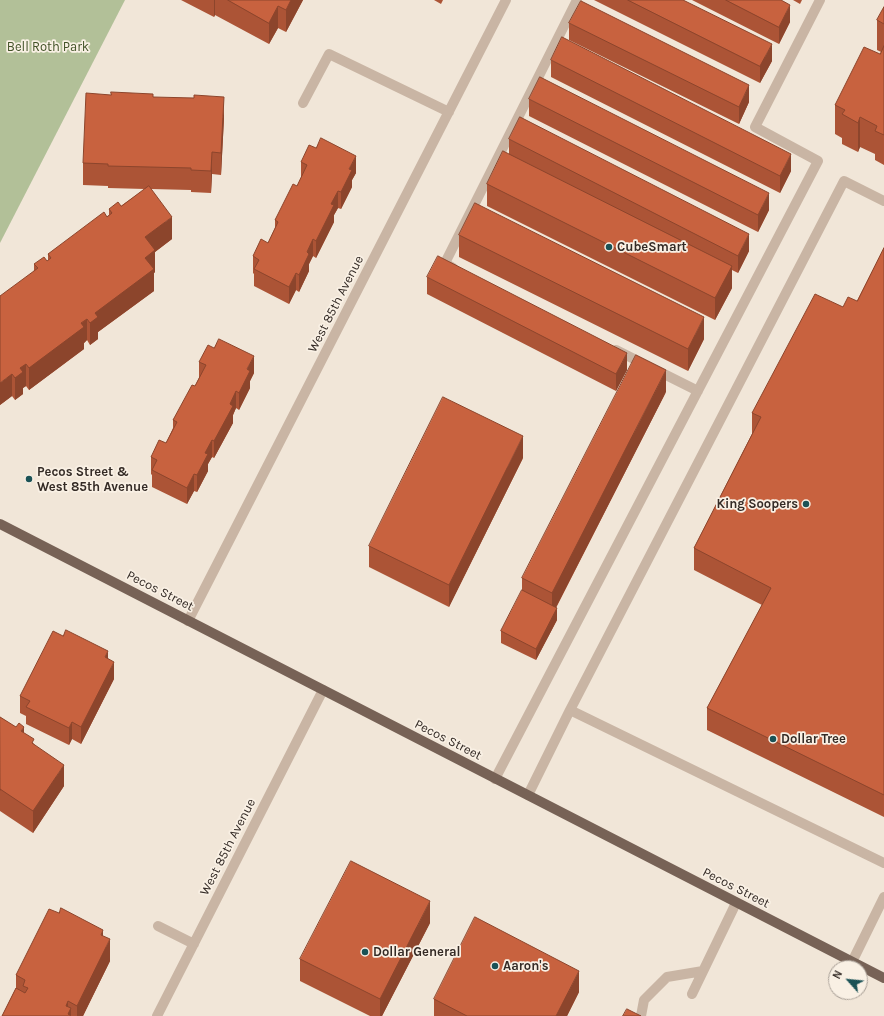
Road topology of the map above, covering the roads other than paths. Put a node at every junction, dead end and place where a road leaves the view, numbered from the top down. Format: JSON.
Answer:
{"nodes":[{"id":1,"x":506,"y":0,"type":"edge"},
{"id":2,"x":577,"y":0,"type":"edge"},
{"id":3,"x":820,"y":0,"type":"edge"},
{"id":4,"x":303,"y":103,"type":"dead end"},
{"id":5,"x":449,"y":112,"type":"junction"},
{"id":6,"x":884,"y":201,"type":"edge"},
{"id":7,"x":459,"y":271,"type":"edge"},
{"id":8,"x":606,"y":345,"type":"edge"},
{"id":9,"x":698,"y":392,"type":"junction"},
{"id":10,"x":0,"y":524,"type":"edge"},
{"id":11,"x":188,"y":621,"type":"junction"},
{"id":12,"x":323,"y":690,"type":"junction"},
{"id":13,"x":570,"y":710,"type":"junction"},
{"id":14,"x":495,"y":778,"type":"junction"},
{"id":15,"x":528,"y":795,"type":"junction"},
{"id":16,"x":884,"y":863,"type":"edge"},
{"id":17,"x":884,"y":897,"type":"edge"},
{"id":18,"x":736,"y":903,"type":"junction"},
{"id":19,"x":158,"y":926,"type":"dead end"},
{"id":20,"x":194,"y":944,"type":"junction"},
{"id":21,"x":848,"y":960,"type":"edge"},
{"id":22,"x":853,"y":960,"type":"edge"},
{"id":23,"x":868,"y":970,"type":"edge"},
{"id":24,"x":703,"y":971,"type":"junction"},
{"id":25,"x":884,"y":978,"type":"edge"},
{"id":26,"x":692,"y":994,"type":"dead end"},
{"id":27,"x":157,"y":1016,"type":"edge"},
{"id":28,"x":641,"y":1016,"type":"edge"}],
"edges":[{"from":1,"to":5,"type":"street","name":"West 85th Avenue"},
{"from":2,"to":7,"type":"street"},
{"from":3,"to":9,"type":"street"},
{"from":4,"to":5,"type":"street"},
{"from":5,"to":11,"type":"street","name":"West 85th Avenue"},
{"from":6,"to":13,"type":"street"},
{"from":8,"to":9,"type":"street"},
{"from":9,"to":14,"type":"street"},
{"from":10,"to":11,"type":"main road","name":"Pecos Street"},
{"from":11,"to":12,"type":"main road","name":"Pecos Street"},
{"from":12,"to":14,"type":"main road","name":"Pecos Street"},
{"from":12,"to":20,"type":"street","name":"West 85th Avenue"},
{"from":13,"to":15,"type":"street"},
{"from":13,"to":16,"type":"street"},
{"from":14,"to":15,"type":"main road","name":"Pecos Street"},
{"from":15,"to":18,"type":"main road","name":"Pecos Street"},
{"from":17,"to":22,"type":"street"},
{"from":18,"to":21,"type":"main road","name":"Pecos Street"},
{"from":18,"to":24,"type":"street"},
{"from":19,"to":20,"type":"street"},
{"from":20,"to":27,"type":"street","name":"West 85th Avenue"},
{"from":23,"to":25,"type":"main road","name":"Pecos Street"},
{"from":24,"to":26,"type":"street"},
{"from":24,"to":28,"type":"street"}]}
